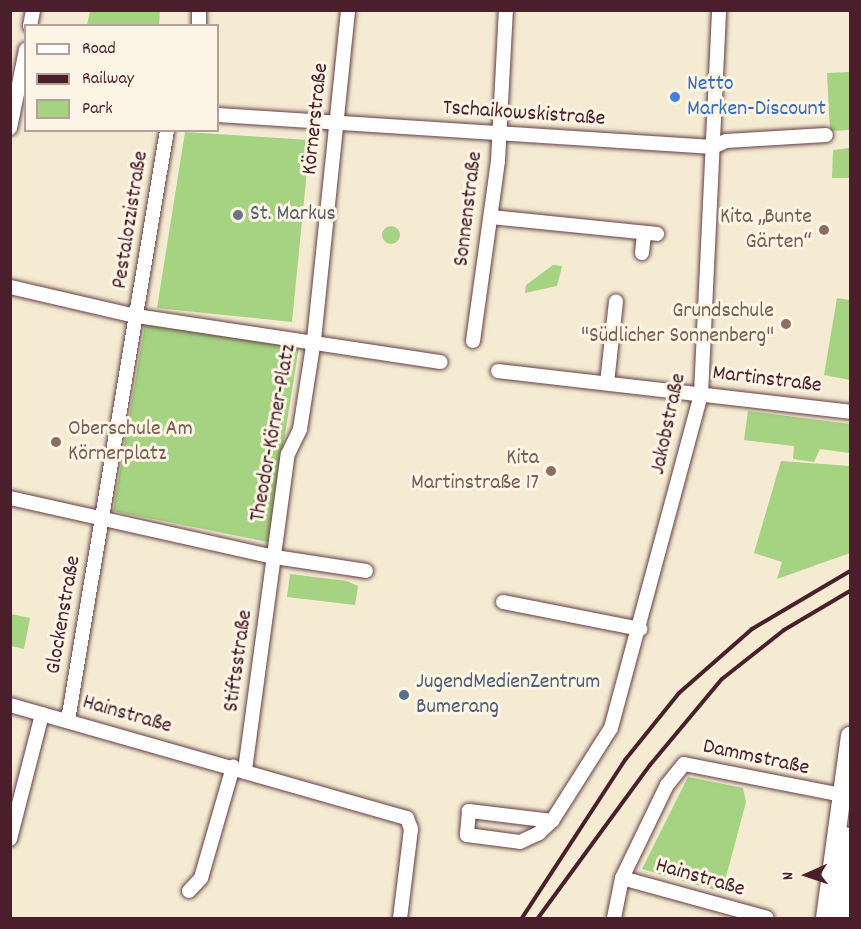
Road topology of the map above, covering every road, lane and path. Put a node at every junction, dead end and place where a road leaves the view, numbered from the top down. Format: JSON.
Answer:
{"nodes":[{"id":1,"x":348,"y":10,"type":"edge"},
{"id":2,"x":506,"y":10,"type":"edge"},
{"id":3,"x":719,"y":10,"type":"edge"},
{"id":4,"x":24,"y":62,"type":"edge"},
{"id":5,"x":17,"y":102,"type":"edge"},
{"id":6,"x":219,"y":115,"type":"edge"},
{"id":7,"x":337,"y":123,"type":"junction"},
{"id":8,"x":10,"y":128,"type":"edge"},
{"id":9,"x":167,"y":132,"type":"edge"},
{"id":10,"x":500,"y":134,"type":"junction"},
{"id":11,"x":826,"y":135,"type":"dead end"},
{"id":12,"x":713,"y":147,"type":"junction"},
{"id":13,"x":491,"y":217,"type":"junction"},
{"id":14,"x":642,"y":253,"type":"dead end"},
{"id":15,"x":10,"y":287,"type":"edge"},
{"id":16,"x":616,"y":301,"type":"dead end"},
{"id":17,"x":136,"y":316,"type":"junction"},
{"id":18,"x":314,"y":340,"type":"junction"},
{"id":19,"x":473,"y":341,"type":"dead end"},
{"id":20,"x":441,"y":362,"type":"dead end"},
{"id":21,"x":498,"y":371,"type":"dead end"},
{"id":22,"x":607,"y":383,"type":"junction"},
{"id":23,"x":701,"y":394,"type":"junction"},
{"id":24,"x":850,"y":412,"type":"edge"},
{"id":25,"x":10,"y":498,"type":"edge"},
{"id":26,"x":102,"y":517,"type":"junction"},
{"id":27,"x":275,"y":557,"type":"junction"},
{"id":28,"x":366,"y":571,"type":"dead end"},
{"id":29,"x":503,"y":602,"type":"dead end"},
{"id":30,"x":640,"y":629,"type":"junction"},
{"id":31,"x":10,"y":705,"type":"edge"},
{"id":32,"x":42,"y":714,"type":"junction"},
{"id":33,"x":68,"y":720,"type":"junction"},
{"id":34,"x":850,"y":736,"type":"edge"},
{"id":35,"x":239,"y":768,"type":"junction"},
{"id":36,"x":842,"y":795,"type":"junction"},
{"id":37,"x":552,"y":820,"type":"junction"},
{"id":38,"x":10,"y":839,"type":"edge"},
{"id":39,"x":622,"y":878,"type":"junction"},
{"id":40,"x":189,"y":891,"type":"dead end"},
{"id":41,"x":400,"y":918,"type":"edge"},
{"id":42,"x":614,"y":918,"type":"edge"},
{"id":43,"x":767,"y":918,"type":"edge"},
{"id":44,"x":825,"y":918,"type":"edge"},
{"id":45,"x":841,"y":918,"type":"edge"}],
"edges":[{"from":1,"to":7,"type":"street","name":"Körnerstraße"},
{"from":2,"to":10,"type":"street","name":"Sonnenstraße"},
{"from":3,"to":12,"type":"street","name":"Jakobstraße"},
{"from":4,"to":5,"type":"street"},
{"from":5,"to":8,"type":"street"},
{"from":6,"to":7,"type":"street","name":"Tschaikowskistraße"},
{"from":7,"to":10,"type":"street","name":"Tschaikowskistraße"},
{"from":7,"to":18,"type":"street","name":"Körnerstraße"},
{"from":9,"to":17,"type":"street","name":"Pestalozzistraße"},
{"from":10,"to":12,"type":"street","name":"Tschaikowskistraße"},
{"from":10,"to":13,"type":"street","name":"Sonnenstraße"},
{"from":11,"to":12,"type":"street","name":"Tschaikowskistraße"},
{"from":12,"to":23,"type":"street","name":"Jakobstraße"},
{"from":13,"to":14,"type":"street"},
{"from":13,"to":19,"type":"street","name":"Sonnenstraße"},
{"from":15,"to":17,"type":"street","name":"Theodor-Körner-Platz"},
{"from":16,"to":22,"type":"street"},
{"from":17,"to":18,"type":"street","name":"Theodor-Körner-Platz"},
{"from":17,"to":26,"type":"street"},
{"from":18,"to":20,"type":"street"},
{"from":18,"to":27,"type":"street","name":"Theodor-Körner-Platz"},
{"from":21,"to":22,"type":"street","name":"Martinstraße"},
{"from":22,"to":23,"type":"street","name":"Martinstraße"},
{"from":23,"to":24,"type":"street","name":"Martinstraße"},
{"from":23,"to":30,"type":"street","name":"Jakobstraße"},
{"from":25,"to":26,"type":"street","name":"Theodor-Körner-Platz"},
{"from":26,"to":27,"type":"street","name":"Theodor-Körner-Platz"},
{"from":26,"to":33,"type":"street","name":"Glockenstraße"},
{"from":27,"to":28,"type":"street"},
{"from":27,"to":35,"type":"street","name":"Stiftsstraße"},
{"from":29,"to":30,"type":"street"},
{"from":30,"to":37,"type":"street","name":"Jakobstraße"},
{"from":31,"to":32,"type":"street","name":"Hainstraße"},
{"from":32,"to":33,"type":"street","name":"Hainstraße"},
{"from":32,"to":38,"type":"street"},
{"from":33,"to":35,"type":"street","name":"Hainstraße"},
{"from":34,"to":36,"type":"main road"},
{"from":35,"to":40,"type":"street"},
{"from":35,"to":41,"type":"street","name":"Hainstraße"},
{"from":36,"to":39,"type":"street","name":"Dammstraße"},
{"from":36,"to":44,"type":"main road"},
{"from":36,"to":45,"type":"main road"},
{"from":37,"to":37,"type":"street","name":"Jakobstraße"},
{"from":39,"to":42,"type":"street"},
{"from":39,"to":43,"type":"street","name":"Hainstraße"}]}
